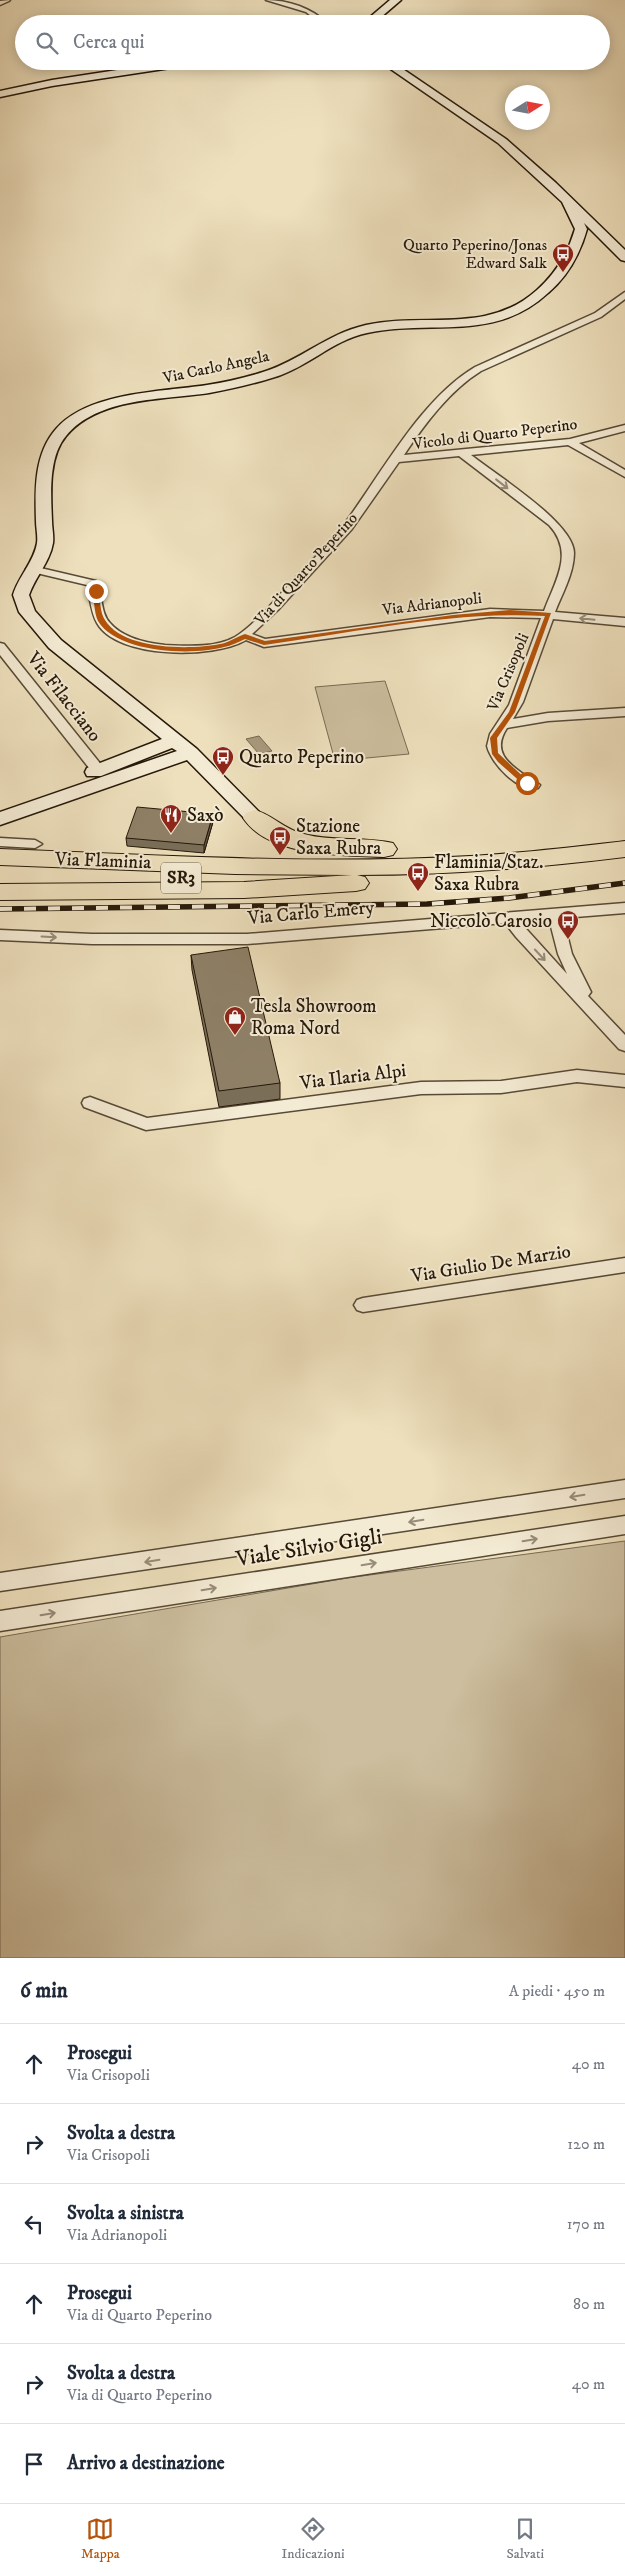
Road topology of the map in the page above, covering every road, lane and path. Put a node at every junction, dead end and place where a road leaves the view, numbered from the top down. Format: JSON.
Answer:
{"nodes":[{"id":1,"x":7,"y":0,"type":"edge"},
{"id":2,"x":269,"y":0,"type":"edge"},
{"id":3,"x":396,"y":0,"type":"edge"},
{"id":4,"x":0,"y":3,"type":"edge"},
{"id":5,"x":314,"y":15,"type":"edge"},
{"id":6,"x":378,"y":15,"type":"edge"},
{"id":7,"x":138,"y":70,"type":"edge"},
{"id":8,"x":397,"y":70,"type":"edge"},
{"id":9,"x":0,"y":94,"type":"edge"},
{"id":10,"x":568,"y":202,"type":"junction"},
{"id":11,"x":599,"y":231,"type":"junction"},
{"id":12,"x":579,"y":238,"type":"junction"},
{"id":13,"x":620,"y":249,"type":"edge"},
{"id":14,"x":625,"y":257,"type":"edge"},
{"id":15,"x":625,"y":295,"type":"edge"},
{"id":16,"x":625,"y":428,"type":"edge"},
{"id":17,"x":570,"y":442,"type":"junction"},
{"id":18,"x":463,"y":454,"type":"junction"},
{"id":19,"x":397,"y":460,"type":"junction"},
{"id":20,"x":625,"y":474,"type":"edge"},
{"id":21,"x":32,"y":569,"type":"junction"},
{"id":22,"x":549,"y":615,"type":"junction"},
{"id":23,"x":625,"y":622,"type":"edge"},
{"id":24,"x":245,"y":636,"type":"junction"},
{"id":25,"x":0,"y":647,"type":"edge"},
{"id":26,"x":625,"y":712,"type":"edge"},
{"id":27,"x":502,"y":725,"type":"junction"},
{"id":28,"x":175,"y":740,"type":"junction"},
{"id":29,"x":190,"y":753,"type":"junction"},
{"id":30,"x":98,"y":770,"type":"junction"},
{"id":31,"x":533,"y":785,"type":"dead end"},
{"id":32,"x":0,"y":804,"type":"edge"},
{"id":33,"x":255,"y":818,"type":"junction"},
{"id":34,"x":0,"y":819,"type":"edge"},
{"id":35,"x":0,"y":842,"type":"edge"},
{"id":36,"x":35,"y":844,"type":"dead end"},
{"id":37,"x":613,"y":851,"type":"edge"},
{"id":38,"x":0,"y":857,"type":"edge"},
{"id":39,"x":183,"y":863,"type":"junction"},
{"id":40,"x":625,"y":866,"type":"edge"},
{"id":41,"x":0,"y":873,"type":"edge"},
{"id":42,"x":361,"y":882,"type":"junction"},
{"id":43,"x":0,"y":892,"type":"edge"},
{"id":44,"x":625,"y":908,"type":"edge"},
{"id":45,"x":555,"y":914,"type":"junction"},
{"id":46,"x":509,"y":918,"type":"junction"},
{"id":47,"x":0,"y":935,"type":"edge"},
{"id":48,"x":602,"y":1020,"type":"junction"},
{"id":49,"x":625,"y":1045,"type":"edge"},
{"id":50,"x":625,"y":1081,"type":"edge"},
{"id":51,"x":90,"y":1102,"type":"dead end"},
{"id":52,"x":625,"y":1265,"type":"edge"},
{"id":53,"x":363,"y":1306,"type":"dead end"},
{"id":54,"x":625,"y":1489,"type":"edge"},
{"id":55,"x":625,"y":1525,"type":"edge"},
{"id":56,"x":56,"y":1575,"type":"junction"},
{"id":57,"x":0,"y":1582,"type":"edge"},
{"id":58,"x":0,"y":1588,"type":"edge"},
{"id":59,"x":0,"y":1621,"type":"edge"}],
"edges":[{"from":1,"to":4,"type":"street"},
{"from":2,"to":5,"type":"street"},
{"from":3,"to":6,"type":"street"},
{"from":7,"to":9,"type":"street"},
{"from":8,"to":10,"type":"street"},
{"from":10,"to":11,"type":"street"},
{"from":10,"to":12,"type":"street"},
{"from":11,"to":12,"type":"street"},
{"from":11,"to":13,"type":"street"},
{"from":12,"to":21,"type":"street","name":"Via Carlo Angela"},
{"from":13,"to":14,"type":"street"},
{"from":15,"to":19,"type":"street","name":"Via di Quarto Peperino"},
{"from":16,"to":17,"type":"street","name":"Vicolo di Quarto Peperino"},
{"from":17,"to":18,"type":"street","name":"Vicolo di Quarto Peperino"},
{"from":17,"to":20,"type":"street"},
{"from":18,"to":19,"type":"street","name":"Vicolo di Quarto Peperino"},
{"from":18,"to":22,"type":"street","name":"Via Crisopoli","one_way":true},
{"from":19,"to":24,"type":"street","name":"Via di Quarto Peperino"},
{"from":21,"to":24,"type":"street","name":"Via di Quarto Peperino"},
{"from":21,"to":28,"type":"street"},
{"from":23,"to":22,"type":"street","name":"Via Adrianopoli","one_way":true},
{"from":22,"to":24,"type":"street","name":"Via Adrianopoli"},
{"from":22,"to":27,"type":"street","name":"Via Crisopoli"},
{"from":25,"to":30,"type":"street","name":"Via Filacciano"},
{"from":26,"to":27,"type":"street"},
{"from":27,"to":31,"type":"street","name":"Via Crisopoli"},
{"from":28,"to":29,"type":"street"},
{"from":28,"to":30,"type":"street"},
{"from":29,"to":33,"type":"street"},
{"from":29,"to":34,"type":"street"},
{"from":30,"to":32,"type":"street"},
{"from":33,"to":37,"type":"highway"},
{"from":33,"to":39,"type":"highway"},
{"from":35,"to":36,"type":"street"},
{"from":37,"to":39,"type":"highway","name":"Via Flaminia","number":"SR3"},
{"from":38,"to":39,"type":"highway","name":"Via Flaminia","number":"SR3"},
{"from":40,"to":42,"type":"highway","name":"Via Flaminia","number":"SR3"},
{"from":41,"to":42,"type":"highway","name":"Via Flaminia","number":"SR3"},
{"from":42,"to":43,"type":"highway"},
{"from":44,"to":45,"type":"street","name":"Via Carlo Emery"},
{"from":45,"to":46,"type":"street","name":"Via Carlo Emery"},
{"from":45,"to":48,"type":"street"},
{"from":47,"to":46,"type":"street","name":"Via Carlo Emery","one_way":true},
{"from":46,"to":48,"type":"street","one_way":true},
{"from":48,"to":49,"type":"street"},
{"from":50,"to":51,"type":"street","name":"Via Ilaria Alpi"},
{"from":52,"to":53,"type":"street","name":"Via Giulio De Marzio"},
{"from":54,"to":56,"type":"street","name":"Viale Silvio Gigli","one_way":true},
{"from":59,"to":55,"type":"street","name":"Viale Silvio Gigli","one_way":true},
{"from":56,"to":57,"type":"street"},
{"from":56,"to":58,"type":"street"}]}
